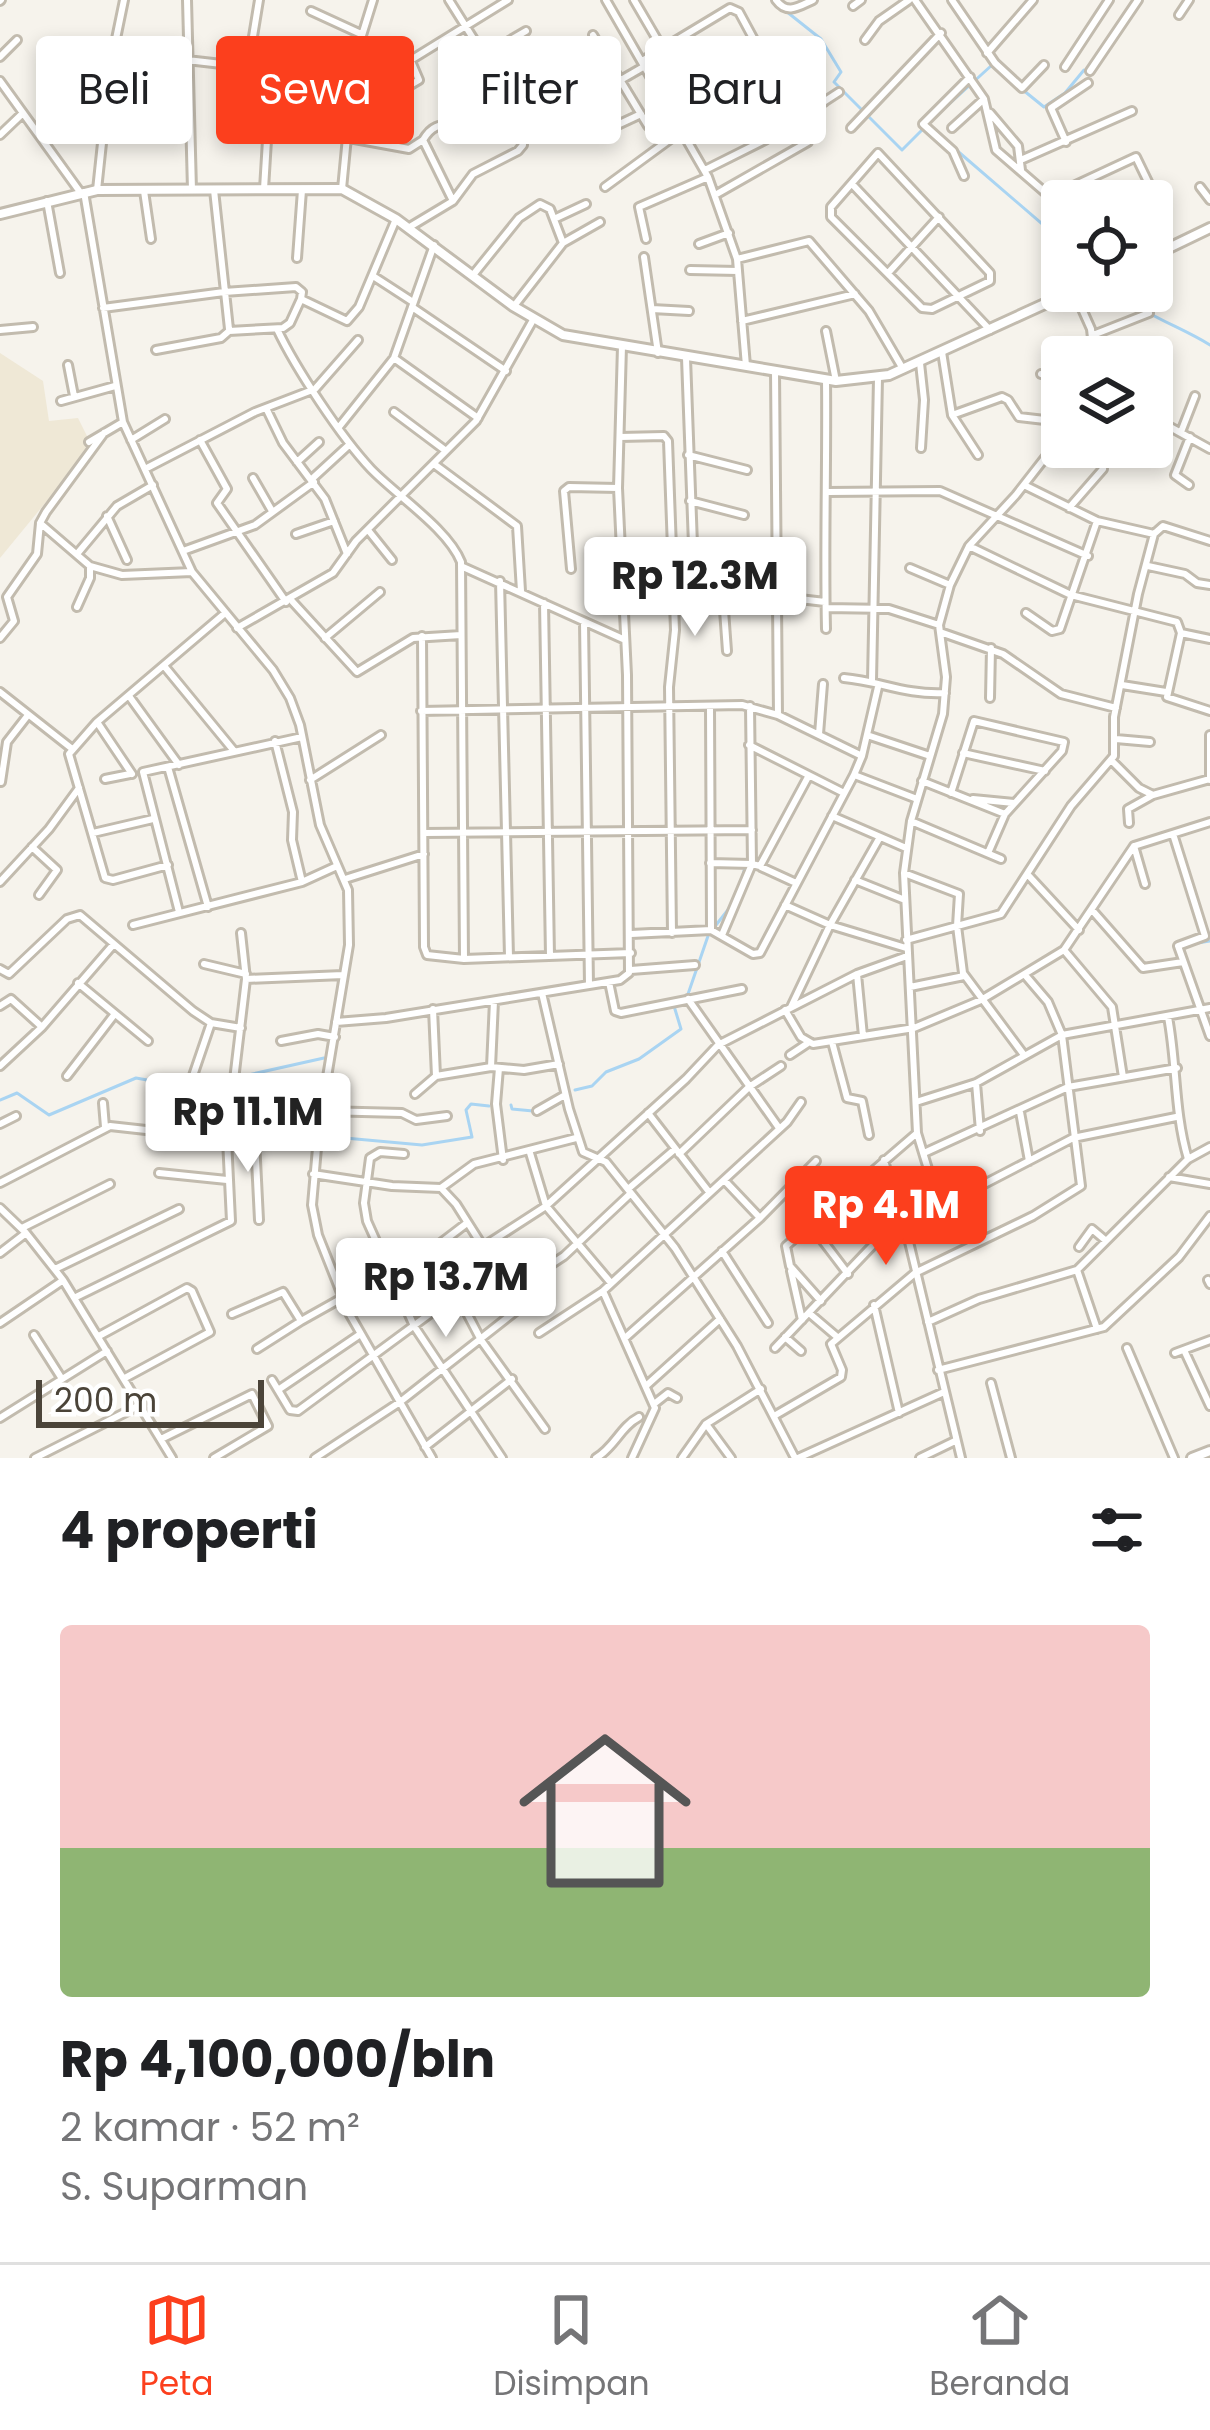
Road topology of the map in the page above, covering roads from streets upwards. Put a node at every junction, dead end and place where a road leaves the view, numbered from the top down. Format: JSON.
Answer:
{"nodes":[{"id":1,"x":124,"y":0,"type":"edge"},
{"id":2,"x":187,"y":0,"type":"edge"},
{"id":3,"x":260,"y":0,"type":"edge"},
{"id":4,"x":373,"y":0,"type":"edge"},
{"id":5,"x":449,"y":0,"type":"edge"},
{"id":6,"x":508,"y":0,"type":"edge"},
{"id":7,"x":606,"y":0,"type":"edge"},
{"id":8,"x":634,"y":0,"type":"edge"},
{"id":9,"x":776,"y":0,"type":"edge"},
{"id":10,"x":813,"y":0,"type":"edge"},
{"id":11,"x":861,"y":0,"type":"edge"},
{"id":12,"x":912,"y":0,"type":"edge"},
{"id":13,"x":952,"y":0,"type":"edge"},
{"id":14,"x":1033,"y":0,"type":"edge"},
{"id":15,"x":1109,"y":0,"type":"edge"},
{"id":16,"x":1138,"y":0,"type":"edge"},
{"id":17,"x":1189,"y":0,"type":"edge"},
{"id":18,"x":853,"y":6,"type":"dead end"},
{"id":19,"x":311,"y":11,"type":"dead end"},
{"id":20,"x":1179,"y":15,"type":"dead end"},
{"id":21,"x":464,"y":24,"type":"junction"},
{"id":22,"x":526,"y":31,"type":"dead end"},
{"id":23,"x":941,"y":33,"type":"junction"},
{"id":24,"x":362,"y":34,"type":"joint"},
{"id":25,"x":117,"y":36,"type":"edge"},
{"id":26,"x":187,"y":36,"type":"edge"},
{"id":27,"x":254,"y":36,"type":"edge"},
{"id":28,"x":472,"y":36,"type":"edge"},
{"id":29,"x":517,"y":36,"type":"edge"},
{"id":30,"x":653,"y":36,"type":"edge"},
{"id":31,"x":683,"y":36,"type":"edge"},
{"id":32,"x":752,"y":36,"type":"edge"},
{"id":33,"x":17,"y":40,"type":"dead end"},
{"id":34,"x":865,"y":40,"type":"dead end"},
{"id":35,"x":987,"y":53,"type":"junction"},
{"id":36,"x":414,"y":56,"type":"edge"},
{"id":37,"x":0,"y":57,"type":"edge"},
{"id":38,"x":644,"y":63,"type":"joint"},
{"id":39,"x":1044,"y":65,"type":"dead end"},
{"id":40,"x":1065,"y":67,"type":"dead end"},
{"id":41,"x":1090,"y":71,"type":"dead end"},
{"id":42,"x":621,"y":80,"type":"joint"},
{"id":43,"x":0,"y":81,"type":"edge"},
{"id":44,"x":972,"y":81,"type":"junction"},
{"id":45,"x":1088,"y":82,"type":"dead end"},
{"id":46,"x":839,"y":92,"type":"dead end"},
{"id":47,"x":984,"y":99,"type":"junction"},
{"id":48,"x":826,"y":101,"type":"edge"},
{"id":49,"x":988,"y":111,"type":"junction"},
{"id":50,"x":1132,"y":111,"type":"dead end"},
{"id":51,"x":23,"y":113,"type":"junction"},
{"id":52,"x":641,"y":113,"type":"junction"},
{"id":53,"x":645,"y":120,"type":"edge"},
{"id":54,"x":621,"y":123,"type":"edge"},
{"id":55,"x":438,"y":126,"type":"edge"},
{"id":56,"x":851,"y":128,"type":"dead end"},
{"id":57,"x":952,"y":128,"type":"dead end"},
{"id":58,"x":36,"y":130,"type":"edge"},
{"id":59,"x":0,"y":135,"type":"edge"},
{"id":60,"x":423,"y":140,"type":"junction"},
{"id":61,"x":1066,"y":142,"type":"junction"},
{"id":62,"x":46,"y":144,"type":"edge"},
{"id":63,"x":102,"y":144,"type":"edge"},
{"id":64,"x":190,"y":144,"type":"edge"},
{"id":65,"x":267,"y":144,"type":"edge"},
{"id":66,"x":346,"y":144,"type":"edge"},
{"id":67,"x":387,"y":144,"type":"edge"},
{"id":68,"x":523,"y":144,"type":"edge"},
{"id":69,"x":664,"y":144,"type":"edge"},
{"id":70,"x":692,"y":144,"type":"edge"},
{"id":71,"x":758,"y":144,"type":"edge"},
{"id":72,"x":804,"y":144,"type":"edge"},
{"id":73,"x":1023,"y":159,"type":"junction"},
{"id":74,"x":1021,"y":170,"type":"junction"},
{"id":75,"x":707,"y":173,"type":"junction"},
{"id":76,"x":964,"y":176,"type":"dead end"},
{"id":77,"x":1087,"y":180,"type":"edge"},
{"id":78,"x":1148,"y":180,"type":"edge"},
{"id":79,"x":851,"y":183,"type":"junction"},
{"id":80,"x":605,"y":187,"type":"dead end"},
{"id":81,"x":1199,"y":187,"type":"dead end"},
{"id":82,"x":342,"y":189,"type":"junction"},
{"id":83,"x":1041,"y":189,"type":"edge"},
{"id":84,"x":98,"y":190,"type":"junction"},
{"id":85,"x":144,"y":190,"type":"junction"},
{"id":86,"x":192,"y":190,"type":"junction"},
{"id":87,"x":214,"y":190,"type":"junction"},
{"id":88,"x":264,"y":190,"type":"junction"},
{"id":89,"x":302,"y":190,"type":"junction"},
{"id":90,"x":82,"y":192,"type":"junction"},
{"id":91,"x":715,"y":195,"type":"junction"},
{"id":92,"x":1210,"y":200,"type":"edge"},
{"id":93,"x":47,"y":201,"type":"junction"},
{"id":94,"x":453,"y":201,"type":"junction"},
{"id":95,"x":586,"y":204,"type":"dead end"},
{"id":96,"x":0,"y":214,"type":"edge"},
{"id":97,"x":939,"y":217,"type":"junction"},
{"id":98,"x":396,"y":219,"type":"junction"},
{"id":99,"x":554,"y":219,"type":"junction"},
{"id":100,"x":600,"y":222,"type":"dead end"},
{"id":101,"x":408,"y":228,"type":"junction"},
{"id":102,"x":1210,"y":228,"type":"edge"},
{"id":103,"x":728,"y":233,"type":"junction"},
{"id":104,"x":646,"y":238,"type":"dead end"},
{"id":105,"x":151,"y":239,"type":"dead end"},
{"id":106,"x":563,"y":243,"type":"junction"},
{"id":107,"x":699,"y":244,"type":"dead end"},
{"id":108,"x":434,"y":245,"type":"junction"},
{"id":109,"x":914,"y":246,"type":"junction"},
{"id":110,"x":1173,"y":246,"type":"edge"},
{"id":111,"x":644,"y":256,"type":"dead end"},
{"id":112,"x":297,"y":258,"type":"dead end"},
{"id":113,"x":737,"y":259,"type":"junction"},
{"id":114,"x":690,"y":270,"type":"dead end"},
{"id":115,"x":738,"y":271,"type":"junction"},
{"id":116,"x":888,"y":272,"type":"junction"},
{"id":117,"x":61,"y":273,"type":"dead end"},
{"id":118,"x":473,"y":275,"type":"junction"},
{"id":119,"x":374,"y":276,"type":"junction"},
{"id":120,"x":224,"y":292,"type":"junction"},
{"id":121,"x":856,"y":294,"type":"junction"},
{"id":122,"x":960,"y":295,"type":"junction"},
{"id":123,"x":301,"y":299,"type":"junction"},
{"id":124,"x":412,"y":304,"type":"junction"},
{"id":125,"x":1041,"y":306,"type":"edge"},
{"id":126,"x":513,"y":307,"type":"junction"},
{"id":127,"x":103,"y":308,"type":"junction"},
{"id":128,"x":652,"y":309,"type":"junction"},
{"id":129,"x":689,"y":311,"type":"dead end"},
{"id":130,"x":1083,"y":312,"type":"edge"},
{"id":131,"x":1149,"y":314,"type":"dead end"},
{"id":132,"x":533,"y":320,"type":"junction"},
{"id":133,"x":742,"y":321,"type":"junction"},
{"id":134,"x":33,"y":327,"type":"dead end"},
{"id":135,"x":277,"y":329,"type":"junction"},
{"id":136,"x":989,"y":330,"type":"junction"},
{"id":137,"x":0,"y":331,"type":"edge"},
{"id":138,"x":230,"y":331,"type":"junction"},
{"id":139,"x":826,"y":331,"type":"dead end"},
{"id":140,"x":1093,"y":335,"type":"joint"},
{"id":141,"x":358,"y":340,"type":"dead end"},
{"id":142,"x":622,"y":346,"type":"junction"},
{"id":143,"x":156,"y":350,"type":"dead end"},
{"id":144,"x":942,"y":352,"type":"junction"},
{"id":145,"x":658,"y":353,"type":"junction"},
{"id":146,"x":394,"y":358,"type":"junction"},
{"id":147,"x":686,"y":358,"type":"junction"},
{"id":148,"x":920,"y":362,"type":"junction"},
{"id":149,"x":68,"y":365,"type":"dead end"},
{"id":150,"x":746,"y":366,"type":"junction"},
{"id":151,"x":903,"y":369,"type":"junction"},
{"id":152,"x":506,"y":371,"type":"junction"},
{"id":153,"x":775,"y":371,"type":"junction"},
{"id":154,"x":878,"y":378,"type":"junction"},
{"id":155,"x":831,"y":380,"type":"junction"},
{"id":156,"x":115,"y":386,"type":"junction"},
{"id":157,"x":315,"y":389,"type":"junction"},
{"id":158,"x":1195,"y":396,"type":"dead end"},
{"id":159,"x":75,"y":398,"type":"junction"},
{"id":160,"x":61,"y":401,"type":"dead end"},
{"id":161,"x":266,"y":407,"type":"junction"},
{"id":162,"x":394,"y":412,"type":"dead end"},
{"id":163,"x":952,"y":415,"type":"junction"},
{"id":164,"x":478,"y":418,"type":"junction"},
{"id":165,"x":164,"y":419,"type":"dead end"},
{"id":166,"x":1041,"y":420,"type":"edge"},
{"id":167,"x":123,"y":422,"type":"junction"},
{"id":168,"x":339,"y":427,"type":"junction"},
{"id":169,"x":1173,"y":428,"type":"edge"},
{"id":170,"x":1181,"y":432,"type":"junction"},
{"id":171,"x":104,"y":433,"type":"junction"},
{"id":172,"x":620,"y":437,"type":"junction"},
{"id":173,"x":1190,"y":437,"type":"junction"},
{"id":174,"x":131,"y":440,"type":"junction"},
{"id":175,"x":200,"y":440,"type":"junction"},
{"id":176,"x":89,"y":442,"type":"dead end"},
{"id":177,"x":319,"y":442,"type":"dead end"},
{"id":178,"x":350,"y":444,"type":"junction"},
{"id":179,"x":921,"y":448,"type":"dead end"},
{"id":180,"x":1210,"y":449,"type":"edge"},
{"id":181,"x":446,"y":452,"type":"junction"},
{"id":182,"x":688,"y":454,"type":"junction"},
{"id":183,"x":978,"y":455,"type":"dead end"},
{"id":184,"x":297,"y":462,"type":"junction"},
{"id":185,"x":1041,"y":463,"type":"edge"},
{"id":186,"x":434,"y":464,"type":"junction"},
{"id":187,"x":1103,"y":469,"type":"dead end"},
{"id":188,"x":145,"y":470,"type":"junction"},
{"id":189,"x":747,"y":470,"type":"dead end"},
{"id":190,"x":253,"y":478,"type":"dead end"},
{"id":191,"x":313,"y":481,"type":"junction"},
{"id":192,"x":1024,"y":484,"type":"junction"},
{"id":193,"x":153,"y":485,"type":"junction"},
{"id":194,"x":1189,"y":485,"type":"dead end"},
{"id":195,"x":618,"y":488,"type":"junction"},
{"id":196,"x":828,"y":492,"type":"junction"},
{"id":197,"x":875,"y":494,"type":"junction"},
{"id":198,"x":400,"y":499,"type":"junction"},
{"id":199,"x":690,"y":501,"type":"junction"},
{"id":200,"x":1069,"y":508,"type":"junction"},
{"id":201,"x":272,"y":511,"type":"junction"},
{"id":202,"x":744,"y":515,"type":"dead end"},
{"id":203,"x":107,"y":516,"type":"junction"},
{"id":204,"x":996,"y":518,"type":"junction"},
{"id":205,"x":334,"y":521,"type":"junction"},
{"id":206,"x":1097,"y":521,"type":"junction"},
{"id":207,"x":40,"y":523,"type":"junction"},
{"id":208,"x":238,"y":530,"type":"junction"},
{"id":209,"x":368,"y":530,"type":"junction"},
{"id":210,"x":296,"y":534,"type":"dead end"},
{"id":211,"x":1154,"y":534,"type":"junction"},
{"id":212,"x":1210,"y":541,"type":"edge"},
{"id":213,"x":969,"y":546,"type":"junction"},
{"id":214,"x":183,"y":551,"type":"junction"},
{"id":215,"x":76,"y":554,"type":"junction"},
{"id":216,"x":347,"y":554,"type":"junction"},
{"id":217,"x":1088,"y":556,"type":"junction"},
{"id":218,"x":127,"y":560,"type":"dead end"},
{"id":219,"x":392,"y":560,"type":"dead end"},
{"id":220,"x":746,"y":563,"type":"dead end"},
{"id":221,"x":90,"y":566,"type":"junction"},
{"id":222,"x":1148,"y":566,"type":"junction"},
{"id":223,"x":462,"y":567,"type":"junction"},
{"id":224,"x":910,"y":568,"type":"dead end"},
{"id":225,"x":571,"y":569,"type":"dead end"},
{"id":226,"x":192,"y":572,"type":"junction"},
{"id":227,"x":673,"y":573,"type":"junction"},
{"id":228,"x":622,"y":575,"type":"junction"},
{"id":229,"x":500,"y":581,"type":"junction"},
{"id":230,"x":722,"y":582,"type":"junction"},
{"id":231,"x":950,"y":585,"type":"junction"},
{"id":232,"x":1210,"y":585,"type":"edge"},
{"id":233,"x":521,"y":591,"type":"junction"},
{"id":234,"x":380,"y":592,"type":"dead end"},
{"id":235,"x":1071,"y":595,"type":"junction"},
{"id":236,"x":774,"y":596,"type":"junction"},
{"id":237,"x":288,"y":601,"type":"junction"},
{"id":238,"x":544,"y":603,"type":"junction"},
{"id":239,"x":825,"y":605,"type":"junction"},
{"id":240,"x":77,"y":607,"type":"dead end"},
{"id":241,"x":875,"y":608,"type":"junction"},
{"id":242,"x":1027,"y":613,"type":"dead end"},
{"id":243,"x":1135,"y":613,"type":"junction"},
{"id":244,"x":224,"y":614,"type":"junction"},
{"id":245,"x":584,"y":622,"type":"junction"},
{"id":246,"x":237,"y":628,"type":"junction"},
{"id":247,"x":939,"y":628,"type":"junction"},
{"id":248,"x":826,"y":629,"type":"dead end"},
{"id":249,"x":1181,"y":633,"type":"junction"},
{"id":250,"x":461,"y":635,"type":"junction"},
{"id":251,"x":422,"y":636,"type":"junction"},
{"id":252,"x":0,"y":638,"type":"edge"},
{"id":253,"x":325,"y":638,"type":"junction"},
{"id":254,"x":623,"y":639,"type":"junction"},
{"id":255,"x":1210,"y":639,"type":"edge"},
{"id":256,"x":991,"y":648,"type":"junction"},
{"id":257,"x":727,"y":651,"type":"dead end"},
{"id":258,"x":165,"y":667,"type":"junction"},
{"id":259,"x":844,"y":678,"type":"dead end"},
{"id":260,"x":824,"y":684,"type":"dead end"},
{"id":261,"x":875,"y":684,"type":"junction"},
{"id":262,"x":1122,"y":685,"type":"junction"},
{"id":263,"x":0,"y":692,"type":"edge"},
{"id":264,"x":1167,"y":692,"type":"junction"},
{"id":265,"x":946,"y":693,"type":"junction"},
{"id":266,"x":129,"y":697,"type":"junction"},
{"id":267,"x":990,"y":698,"type":"dead end"},
{"id":268,"x":710,"y":706,"type":"junction"},
{"id":269,"x":750,"y":706,"type":"junction"},
{"id":270,"x":669,"y":707,"type":"junction"},
{"id":271,"x":627,"y":708,"type":"junction"},
{"id":272,"x":1116,"y":708,"type":"junction"},
{"id":273,"x":586,"y":709,"type":"junction"},
{"id":274,"x":504,"y":710,"type":"junction"},
{"id":275,"x":547,"y":710,"type":"junction"},
{"id":276,"x":462,"y":711,"type":"junction"},
{"id":277,"x":1210,"y":711,"type":"edge"},
{"id":278,"x":421,"y":712,"type":"junction"},
{"id":279,"x":28,"y":714,"type":"junction"},
{"id":280,"x":778,"y":715,"type":"junction"},
{"id":281,"x":97,"y":722,"type":"junction"},
{"id":282,"x":819,"y":735,"type":"junction"},
{"id":283,"x":867,"y":735,"type":"junction"},
{"id":284,"x":1210,"y":735,"type":"edge"},
{"id":285,"x":381,"y":736,"type":"dead end"},
{"id":286,"x":302,"y":737,"type":"junction"},
{"id":287,"x":1116,"y":739,"type":"junction"},
{"id":288,"x":275,"y":741,"type":"junction"},
{"id":289,"x":1150,"y":742,"type":"dead end"},
{"id":290,"x":749,"y":745,"type":"junction"},
{"id":291,"x":71,"y":748,"type":"junction"},
{"id":292,"x":234,"y":751,"type":"junction"},
{"id":293,"x":963,"y":753,"type":"junction"},
{"id":294,"x":862,"y":756,"type":"junction"},
{"id":295,"x":930,"y":757,"type":"junction"},
{"id":296,"x":1111,"y":760,"type":"junction"},
{"id":297,"x":179,"y":765,"type":"junction"},
{"id":298,"x":168,"y":767,"type":"junction"},
{"id":299,"x":1045,"y":771,"type":"junction"},
{"id":300,"x":143,"y":772,"type":"junction"},
{"id":301,"x":132,"y":774,"type":"junction"},
{"id":302,"x":857,"y":776,"type":"dead end"},
{"id":303,"x":1210,"y":776,"type":"edge"},
{"id":304,"x":808,"y":778,"type":"junction"},
{"id":305,"x":104,"y":779,"type":"dead end"},
{"id":306,"x":310,"y":780,"type":"junction"},
{"id":307,"x":1,"y":782,"type":"edge"},
{"id":308,"x":922,"y":782,"type":"junction"},
{"id":309,"x":79,"y":788,"type":"junction"},
{"id":310,"x":844,"y":793,"type":"junction"},
{"id":311,"x":951,"y":793,"type":"junction"},
{"id":312,"x":1153,"y":795,"type":"junction"},
{"id":313,"x":917,"y":799,"type":"junction"},
{"id":314,"x":964,"y":799,"type":"junction"},
{"id":315,"x":1016,"y":803,"type":"junction"},
{"id":316,"x":1005,"y":814,"type":"junction"},
{"id":317,"x":832,"y":817,"type":"junction"},
{"id":318,"x":155,"y":819,"type":"junction"},
{"id":319,"x":911,"y":821,"type":"junction"},
{"id":320,"x":1210,"y":822,"type":"edge"},
{"id":321,"x":1129,"y":823,"type":"dead end"},
{"id":322,"x":752,"y":830,"type":"junction"},
{"id":323,"x":711,"y":831,"type":"junction"},
{"id":324,"x":505,"y":832,"type":"junction"},
{"id":325,"x":629,"y":832,"type":"junction"},
{"id":326,"x":671,"y":832,"type":"junction"},
{"id":327,"x":92,"y":833,"type":"junction"},
{"id":328,"x":424,"y":833,"type":"junction"},
{"id":329,"x":589,"y":833,"type":"junction"},
{"id":330,"x":464,"y":834,"type":"junction"},
{"id":331,"x":548,"y":834,"type":"junction"},
{"id":332,"x":1172,"y":834,"type":"junction"},
{"id":333,"x":880,"y":837,"type":"junction"},
{"id":334,"x":1134,"y":846,"type":"junction"},
{"id":335,"x":32,"y":847,"type":"junction"},
{"id":336,"x":906,"y":848,"type":"junction"},
{"id":337,"x":424,"y":854,"type":"junction"},
{"id":338,"x":988,"y":854,"type":"junction"},
{"id":339,"x":1000,"y":859,"type":"dead end"},
{"id":340,"x":710,"y":863,"type":"junction"},
{"id":341,"x":756,"y":865,"type":"junction"},
{"id":342,"x":168,"y":866,"type":"junction"},
{"id":343,"x":337,"y":866,"type":"junction"},
{"id":344,"x":904,"y":873,"type":"junction"},
{"id":345,"x":1028,"y":876,"type":"junction"},
{"id":346,"x":344,"y":879,"type":"junction"},
{"id":347,"x":855,"y":880,"type":"junction"},
{"id":348,"x":0,"y":882,"type":"edge"},
{"id":349,"x":302,"y":882,"type":"junction"},
{"id":350,"x":796,"y":883,"type":"junction"},
{"id":351,"x":1145,"y":884,"type":"dead end"},
{"id":352,"x":39,"y":895,"type":"dead end"},
{"id":353,"x":904,"y":900,"type":"junction"},
{"id":354,"x":784,"y":904,"type":"junction"},
{"id":355,"x":208,"y":907,"type":"junction"},
{"id":356,"x":1092,"y":910,"type":"junction"},
{"id":357,"x":179,"y":913,"type":"junction"},
{"id":358,"x":133,"y":925,"type":"dead end"},
{"id":359,"x":830,"y":925,"type":"junction"},
{"id":360,"x":957,"y":926,"type":"junction"},
{"id":361,"x":711,"y":930,"type":"junction"},
{"id":362,"x":1079,"y":930,"type":"junction"},
{"id":363,"x":241,"y":932,"type":"dead end"},
{"id":364,"x":672,"y":933,"type":"junction"},
{"id":365,"x":631,"y":934,"type":"junction"},
{"id":366,"x":722,"y":935,"type":"junction"},
{"id":367,"x":113,"y":945,"type":"junction"},
{"id":368,"x":906,"y":948,"type":"junction"},
{"id":369,"x":1064,"y":950,"type":"junction"},
{"id":370,"x":631,"y":953,"type":"junction"},
{"id":371,"x":590,"y":955,"type":"junction"},
{"id":372,"x":550,"y":956,"type":"junction"},
{"id":373,"x":509,"y":957,"type":"junction"},
{"id":374,"x":464,"y":959,"type":"junction"},
{"id":375,"x":1183,"y":962,"type":"junction"},
{"id":376,"x":204,"y":964,"type":"dead end"},
{"id":377,"x":695,"y":965,"type":"dead end"},
{"id":378,"x":0,"y":969,"type":"edge"},
{"id":379,"x":631,"y":970,"type":"junction"},
{"id":380,"x":857,"y":974,"type":"junction"},
{"id":381,"x":344,"y":975,"type":"junction"},
{"id":382,"x":1024,"y":975,"type":"junction"},
{"id":383,"x":246,"y":976,"type":"junction"},
{"id":384,"x":964,"y":976,"type":"junction"},
{"id":385,"x":609,"y":982,"type":"junction"},
{"id":386,"x":78,"y":983,"type":"junction"},
{"id":387,"x":589,"y":985,"type":"junction"},
{"id":388,"x":910,"y":987,"type":"junction"},
{"id":389,"x":742,"y":989,"type":"dead end"},
{"id":390,"x":542,"y":993,"type":"junction"},
{"id":391,"x":688,"y":999,"type":"junction"},
{"id":392,"x":981,"y":1000,"type":"junction"},
{"id":393,"x":494,"y":1001,"type":"junction"},
{"id":394,"x":0,"y":1006,"type":"edge"},
{"id":395,"x":788,"y":1009,"type":"junction"},
{"id":396,"x":1210,"y":1009,"type":"edge"},
{"id":397,"x":433,"y":1010,"type":"junction"},
{"id":398,"x":1200,"y":1011,"type":"junction"},
{"id":399,"x":114,"y":1015,"type":"junction"},
{"id":400,"x":1168,"y":1017,"type":"junction"},
{"id":401,"x":337,"y":1022,"type":"junction"},
{"id":402,"x":211,"y":1023,"type":"junction"},
{"id":403,"x":42,"y":1027,"type":"junction"},
{"id":404,"x":241,"y":1028,"type":"junction"},
{"id":405,"x":914,"y":1028,"type":"junction"},
{"id":406,"x":1115,"y":1028,"type":"junction"},
{"id":407,"x":1062,"y":1035,"type":"junction"},
{"id":408,"x":862,"y":1036,"type":"junction"},
{"id":409,"x":1210,"y":1036,"type":"edge"},
{"id":410,"x":335,"y":1037,"type":"junction"},
{"id":411,"x":148,"y":1041,"type":"dead end"},
{"id":412,"x":281,"y":1041,"type":"dead end"},
{"id":413,"x":832,"y":1042,"type":"junction"},
{"id":414,"x":808,"y":1043,"type":"junction"},
{"id":415,"x":718,"y":1045,"type":"junction"},
{"id":416,"x":790,"y":1055,"type":"dead end"},
{"id":417,"x":1024,"y":1055,"type":"junction"},
{"id":418,"x":1,"y":1062,"type":"edge"},
{"id":419,"x":559,"y":1064,"type":"junction"},
{"id":420,"x":781,"y":1066,"type":"dead end"},
{"id":421,"x":495,"y":1068,"type":"junction"},
{"id":422,"x":1177,"y":1068,"type":"junction"},
{"id":423,"x":67,"y":1076,"type":"dead end"},
{"id":424,"x":436,"y":1076,"type":"junction"},
{"id":425,"x":1123,"y":1077,"type":"junction"},
{"id":426,"x":976,"y":1083,"type":"junction"},
{"id":427,"x":749,"y":1087,"type":"junction"},
{"id":428,"x":1068,"y":1087,"type":"junction"},
{"id":429,"x":262,"y":1092,"type":"dead end"},
{"id":430,"x":415,"y":1094,"type":"dead end"},
{"id":431,"x":566,"y":1095,"type":"junction"},
{"id":432,"x":184,"y":1102,"type":"dead end"},
{"id":433,"x":801,"y":1102,"type":"dead end"},
{"id":434,"x":916,"y":1102,"type":"junction"},
{"id":435,"x":103,"y":1103,"type":"dead end"},
{"id":436,"x":322,"y":1111,"type":"junction"},
{"id":437,"x":537,"y":1111,"type":"dead end"},
{"id":438,"x":1020,"y":1111,"type":"junction"},
{"id":439,"x":648,"y":1112,"type":"junction"},
{"id":440,"x":16,"y":1116,"type":"dead end"},
{"id":441,"x":447,"y":1116,"type":"dead end"},
{"id":442,"x":1176,"y":1117,"type":"junction"},
{"id":443,"x":0,"y":1124,"type":"edge"},
{"id":444,"x":105,"y":1127,"type":"junction"},
{"id":445,"x":779,"y":1129,"type":"junction"},
{"id":446,"x":980,"y":1131,"type":"junction"},
{"id":447,"x":917,"y":1132,"type":"junction"},
{"id":448,"x":869,"y":1135,"type":"dead end"},
{"id":449,"x":259,"y":1136,"type":"junction"},
{"id":450,"x":577,"y":1138,"type":"junction"},
{"id":451,"x":1073,"y":1138,"type":"junction"},
{"id":452,"x":227,"y":1139,"type":"junction"},
{"id":453,"x":318,"y":1139,"type":"junction"},
{"id":454,"x":1210,"y":1148,"type":"edge"},
{"id":455,"x":677,"y":1152,"type":"junction"},
{"id":456,"x":530,"y":1153,"type":"junction"},
{"id":457,"x":924,"y":1153,"type":"junction"},
{"id":458,"x":404,"y":1154,"type":"dead end"},
{"id":459,"x":596,"y":1157,"type":"junction"},
{"id":460,"x":503,"y":1160,"type":"junction"},
{"id":461,"x":884,"y":1160,"type":"junction"},
{"id":462,"x":1188,"y":1160,"type":"junction"},
{"id":463,"x":816,"y":1161,"type":"dead end"},
{"id":464,"x":1029,"y":1162,"type":"junction"},
{"id":465,"x":159,"y":1173,"type":"dead end"},
{"id":466,"x":314,"y":1174,"type":"junction"},
{"id":467,"x":870,"y":1174,"type":"junction"},
{"id":468,"x":1169,"y":1177,"type":"junction"},
{"id":469,"x":227,"y":1180,"type":"junction"},
{"id":470,"x":724,"y":1180,"type":"junction"},
{"id":471,"x":366,"y":1181,"type":"junction"},
{"id":472,"x":0,"y":1183,"type":"edge"},
{"id":473,"x":110,"y":1184,"type":"dead end"},
{"id":474,"x":1210,"y":1184,"type":"edge"},
{"id":475,"x":441,"y":1188,"type":"junction"},
{"id":476,"x":629,"y":1191,"type":"junction"},
{"id":477,"x":709,"y":1192,"type":"junction"},
{"id":478,"x":934,"y":1195,"type":"junction"},
{"id":479,"x":839,"y":1198,"type":"junction"},
{"id":480,"x":895,"y":1201,"type":"junction"},
{"id":481,"x":546,"y":1206,"type":"junction"},
{"id":482,"x":0,"y":1208,"type":"edge"},
{"id":483,"x":178,"y":1209,"type":"dead end"},
{"id":484,"x":1210,"y":1216,"type":"edge"},
{"id":485,"x":903,"y":1217,"type":"junction"},
{"id":486,"x":760,"y":1218,"type":"junction"},
{"id":487,"x":259,"y":1220,"type":"dead end"},
{"id":488,"x":467,"y":1223,"type":"junction"},
{"id":489,"x":810,"y":1224,"type":"junction"},
{"id":490,"x":24,"y":1231,"type":"junction"},
{"id":491,"x":664,"y":1233,"type":"junction"},
{"id":492,"x":1105,"y":1240,"type":"junction"},
{"id":493,"x":578,"y":1244,"type":"junction"},
{"id":494,"x":874,"y":1244,"type":"junction"},
{"id":495,"x":483,"y":1246,"type":"junction"},
{"id":496,"x":1079,"y":1247,"type":"dead end"},
{"id":497,"x":722,"y":1251,"type":"junction"},
{"id":498,"x":0,"y":1252,"type":"edge"},
{"id":499,"x":496,"y":1265,"type":"junction"},
{"id":500,"x":790,"y":1266,"type":"junction"},
{"id":501,"x":55,"y":1269,"type":"junction"},
{"id":502,"x":1077,"y":1270,"type":"junction"},
{"id":503,"x":915,"y":1273,"type":"junction"},
{"id":504,"x":848,"y":1274,"type":"junction"},
{"id":505,"x":693,"y":1276,"type":"junction"},
{"id":506,"x":63,"y":1280,"type":"junction"},
{"id":507,"x":392,"y":1280,"type":"junction"},
{"id":508,"x":611,"y":1283,"type":"junction"},
{"id":509,"x":512,"y":1290,"type":"junction"},
{"id":510,"x":603,"y":1291,"type":"junction"},
{"id":511,"x":457,"y":1294,"type":"junction"},
{"id":512,"x":74,"y":1298,"type":"junction"},
{"id":513,"x":342,"y":1298,"type":"junction"},
{"id":514,"x":821,"y":1301,"type":"junction"},
{"id":515,"x":874,"y":1304,"type":"junction"},
{"id":516,"x":349,"y":1313,"type":"junction"},
{"id":517,"x":232,"y":1314,"type":"dead end"},
{"id":518,"x":806,"y":1317,"type":"junction"},
{"id":519,"x":720,"y":1319,"type":"junction"},
{"id":520,"x":301,"y":1321,"type":"junction"},
{"id":521,"x":0,"y":1322,"type":"edge"},
{"id":522,"x":928,"y":1322,"type":"junction"},
{"id":523,"x":768,"y":1323,"type":"dead end"},
{"id":524,"x":414,"y":1326,"type":"junction"},
{"id":525,"x":1097,"y":1329,"type":"junction"},
{"id":526,"x":539,"y":1333,"type":"dead end"},
{"id":527,"x":360,"y":1334,"type":"junction"},
{"id":528,"x":34,"y":1335,"type":"dead end"},
{"id":529,"x":98,"y":1336,"type":"junction"},
{"id":530,"x":836,"y":1336,"type":"junction"},
{"id":531,"x":785,"y":1337,"type":"junction"},
{"id":532,"x":625,"y":1338,"type":"junction"},
{"id":533,"x":482,"y":1340,"type":"junction"},
{"id":534,"x":1210,"y":1340,"type":"edge"},
{"id":535,"x":256,"y":1348,"type":"dead end"},
{"id":536,"x":775,"y":1348,"type":"dead end"},
{"id":537,"x":1127,"y":1348,"type":"dead end"},
{"id":538,"x":107,"y":1351,"type":"junction"},
{"id":539,"x":800,"y":1351,"type":"dead end"},
{"id":540,"x":374,"y":1358,"type":"junction"},
{"id":541,"x":938,"y":1370,"type":"junction"},
{"id":542,"x":441,"y":1371,"type":"junction"},
{"id":543,"x":125,"y":1378,"type":"junction"},
{"id":544,"x":512,"y":1378,"type":"junction"},
{"id":545,"x":62,"y":1379,"type":"junction"},
{"id":546,"x":272,"y":1379,"type":"dead end"},
{"id":547,"x":991,"y":1383,"type":"dead end"},
{"id":548,"x":646,"y":1385,"type":"junction"},
{"id":549,"x":760,"y":1389,"type":"junction"},
{"id":550,"x":278,"y":1390,"type":"junction"},
{"id":551,"x":944,"y":1392,"type":"junction"},
{"id":552,"x":677,"y":1398,"type":"dead end"},
{"id":553,"x":400,"y":1402,"type":"junction"},
{"id":554,"x":142,"y":1403,"type":"junction"},
{"id":555,"x":654,"y":1404,"type":"junction"},
{"id":556,"x":1210,"y":1406,"type":"edge"},
{"id":557,"x":471,"y":1411,"type":"junction"},
{"id":558,"x":899,"y":1413,"type":"junction"},
{"id":559,"x":639,"y":1417,"type":"dead end"},
{"id":560,"x":774,"y":1417,"type":"junction"},
{"id":561,"x":0,"y":1418,"type":"edge"},
{"id":562,"x":706,"y":1424,"type":"junction"},
{"id":563,"x":544,"y":1430,"type":"dead end"},
{"id":564,"x":161,"y":1438,"type":"junction"},
{"id":565,"x":956,"y":1441,"type":"junction"},
{"id":566,"x":425,"y":1447,"type":"junction"},
{"id":567,"x":1210,"y":1451,"type":"edge"},
{"id":568,"x":321,"y":1456,"type":"edge"},
{"id":569,"x":35,"y":1458,"type":"edge"},
{"id":570,"x":172,"y":1458,"type":"edge"},
{"id":571,"x":214,"y":1458,"type":"edge"},
{"id":572,"x":432,"y":1458,"type":"edge"},
{"id":573,"x":502,"y":1458,"type":"edge"},
{"id":574,"x":596,"y":1458,"type":"edge"},
{"id":575,"x":632,"y":1458,"type":"edge"},
{"id":576,"x":682,"y":1458,"type":"edge"},
{"id":577,"x":731,"y":1458,"type":"edge"},
{"id":578,"x":796,"y":1458,"type":"edge"},
{"id":579,"x":920,"y":1458,"type":"edge"},
{"id":580,"x":961,"y":1458,"type":"edge"},
{"id":581,"x":1011,"y":1458,"type":"edge"},
{"id":582,"x":1174,"y":1458,"type":"edge"},
{"id":583,"x":1192,"y":1458,"type":"edge"}],
"edges":[{"from":1,"to":25,"type":"street"},
{"from":2,"to":26,"type":"street"},
{"from":3,"to":27,"type":"street"},
{"from":4,"to":24,"type":"street"},
{"from":5,"to":21,"type":"street"},
{"from":6,"to":21,"type":"street"},
{"from":7,"to":38,"type":"street"},
{"from":8,"to":30,"type":"street"},
{"from":9,"to":10,"type":"street"},
{"from":11,"to":18,"type":"street"},
{"from":12,"to":23,"type":"street"},
{"from":12,"to":34,"type":"street"},
{"from":13,"to":35,"type":"street"},
{"from":14,"to":35,"type":"street"},
{"from":15,"to":40,"type":"street"},
{"from":16,"to":41,"type":"street"},
{"from":17,"to":20,"type":"street"},
{"from":19,"to":24,"type":"street"},
{"from":21,"to":28,"type":"street"},
{"from":21,"to":36,"type":"street"},
{"from":22,"to":29,"type":"street"},
{"from":23,"to":44,"type":"street"},
{"from":23,"to":56,"type":"street"},
{"from":31,"to":32,"type":"street"},
{"from":33,"to":37,"type":"street"},
{"from":35,"to":39,"type":"street"},
{"from":38,"to":42,"type":"street"},
{"from":42,"to":52,"type":"street"},
{"from":43,"to":51,"type":"street"},
{"from":44,"to":47,"type":"street"},
{"from":44,"to":76,"type":"street"},
{"from":45,"to":61,"type":"street"},
{"from":46,"to":48,"type":"street"},
{"from":47,"to":49,"type":"street"},
{"from":47,"to":57,"type":"street"},
{"from":49,"to":73,"type":"street"},
{"from":49,"to":74,"type":"street"},
{"from":50,"to":61,"type":"street"},
{"from":51,"to":58,"type":"street"},
{"from":51,"to":59,"type":"street"},
{"from":52,"to":53,"type":"street"},
{"from":52,"to":54,"type":"street"},
{"from":55,"to":60,"type":"street"},
{"from":60,"to":67,"type":"street"},
{"from":60,"to":94,"type":"street"},
{"from":61,"to":73,"type":"street"},
{"from":62,"to":90,"type":"street"},
{"from":63,"to":84,"type":"street"},
{"from":64,"to":86,"type":"street"},
{"from":65,"to":88,"type":"street"},
{"from":66,"to":82,"type":"street"},
{"from":68,"to":94,"type":"street"},
{"from":69,"to":80,"type":"street"},
{"from":70,"to":75,"type":"street"},
{"from":71,"to":75,"type":"street"},
{"from":72,"to":91,"type":"street"},
{"from":73,"to":74,"type":"street"},
{"from":74,"to":83,"type":"street"},
{"from":75,"to":91,"type":"street"},
{"from":75,"to":104,"type":"street"},
{"from":77,"to":78,"type":"street"},
{"from":79,"to":97,"type":"street"},
{"from":79,"to":109,"type":"street"},
{"from":79,"to":116,"type":"street"},
{"from":81,"to":92,"type":"street"},
{"from":82,"to":89,"type":"street"},
{"from":82,"to":98,"type":"street"},
{"from":84,"to":85,"type":"street"},
{"from":84,"to":90,"type":"street"},
{"from":85,"to":86,"type":"street"},
{"from":85,"to":105,"type":"street"},
{"from":86,"to":87,"type":"street"},
{"from":87,"to":88,"type":"street"},
{"from":87,"to":120,"type":"street"},
{"from":88,"to":89,"type":"street"},
{"from":89,"to":112,"type":"street"},
{"from":90,"to":93,"type":"street"},
{"from":90,"to":127,"type":"street"},
{"from":91,"to":103,"type":"street"},
{"from":93,"to":96,"type":"street"},
{"from":93,"to":117,"type":"street"},
{"from":94,"to":101,"type":"street"},
{"from":95,"to":99,"type":"street"},
{"from":97,"to":109,"type":"street"},
{"from":97,"to":122,"type":"street"},
{"from":98,"to":101,"type":"street"},
{"from":98,"to":119,"type":"street"},
{"from":99,"to":106,"type":"street"},
{"from":99,"to":118,"type":"street"},
{"from":100,"to":106,"type":"street"},
{"from":101,"to":108,"type":"street"},
{"from":102,"to":110,"type":"street"},
{"from":103,"to":107,"type":"street"},
{"from":103,"to":113,"type":"street"},
{"from":106,"to":126,"type":"street"},
{"from":108,"to":118,"type":"street"},
{"from":108,"to":124,"type":"street"},
{"from":109,"to":116,"type":"street"},
{"from":109,"to":122,"type":"street"},
{"from":111,"to":128,"type":"street"},
{"from":113,"to":115,"type":"street"},
{"from":113,"to":121,"type":"street"},
{"from":114,"to":115,"type":"street"},
{"from":115,"to":133,"type":"street"},
{"from":116,"to":122,"type":"street"},
{"from":118,"to":126,"type":"street"},
{"from":119,"to":123,"type":"street"},
{"from":119,"to":124,"type":"street"},
{"from":120,"to":123,"type":"street"},
{"from":120,"to":127,"type":"street"},
{"from":120,"to":138,"type":"street"},
{"from":121,"to":133,"type":"street"},
{"from":121,"to":151,"type":"street"},
{"from":122,"to":136,"type":"street"},
{"from":123,"to":135,"type":"street"},
{"from":124,"to":146,"type":"street"},
{"from":124,"to":152,"type":"street"},
{"from":125,"to":136,"type":"street"},
{"from":126,"to":132,"type":"street"},
{"from":127,"to":156,"type":"street"},
{"from":128,"to":129,"type":"street"},
{"from":128,"to":145,"type":"street"},
{"from":130,"to":140,"type":"street"},
{"from":131,"to":140,"type":"street"},
{"from":132,"to":142,"type":"street"},
{"from":132,"to":152,"type":"street"},
{"from":133,"to":150,"type":"street"},
{"from":134,"to":137,"type":"street"},
{"from":135,"to":138,"type":"street"},
{"from":135,"to":157,"type":"street"},
{"from":136,"to":144,"type":"street"},
{"from":138,"to":143,"type":"street"},
{"from":139,"to":155,"type":"street"},
{"from":141,"to":157,"type":"street"},
{"from":142,"to":145,"type":"street"},
{"from":142,"to":172,"type":"street"},
{"from":144,"to":148,"type":"street"},
{"from":144,"to":163,"type":"street"},
{"from":145,"to":147,"type":"street"},
{"from":146,"to":164,"type":"street"},
{"from":146,"to":168,"type":"street"},
{"from":147,"to":150,"type":"street"},
{"from":147,"to":182,"type":"street"},
{"from":148,"to":151,"type":"street"},
{"from":148,"to":179,"type":"street"},
{"from":149,"to":159,"type":"street"},
{"from":150,"to":153,"type":"street"},
{"from":151,"to":154,"type":"street"},
{"from":152,"to":164,"type":"street"},
{"from":153,"to":155,"type":"street"},
{"from":153,"to":236,"type":"street"},
{"from":154,"to":155,"type":"street"},
{"from":154,"to":197,"type":"street"},
{"from":155,"to":196,"type":"street"},
{"from":156,"to":159,"type":"street"},
{"from":156,"to":167,"type":"street"},
{"from":157,"to":161,"type":"street"},
{"from":157,"to":168,"type":"street"},
{"from":158,"to":170,"type":"street"},
{"from":159,"to":160,"type":"street"},
{"from":161,"to":175,"type":"street"},
{"from":161,"to":184,"type":"street"},
{"from":162,"to":181,"type":"street"},
{"from":163,"to":166,"type":"street"},
{"from":163,"to":183,"type":"street"},
{"from":164,"to":181,"type":"street"},
{"from":165,"to":174,"type":"street"},
{"from":167,"to":171,"type":"street"},
{"from":167,"to":174,"type":"street"},
{"from":168,"to":178,"type":"street"},
{"from":169,"to":170,"type":"street"},
{"from":170,"to":173,"type":"street"},
{"from":171,"to":176,"type":"street"},
{"from":171,"to":207,"type":"street"},
{"from":172,"to":195,"type":"street"},
{"from":172,"to":227,"type":"street"},
{"from":173,"to":180,"type":"street"},
{"from":173,"to":194,"type":"street"},
{"from":174,"to":188,"type":"street"},
{"from":175,"to":188,"type":"street"},
{"from":175,"to":208,"type":"street"},
{"from":177,"to":184,"type":"street"},
{"from":178,"to":191,"type":"street"},
{"from":178,"to":198,"type":"street"},
{"from":181,"to":186,"type":"street"},
{"from":182,"to":189,"type":"street"},
{"from":182,"to":199,"type":"street"},
{"from":184,"to":191,"type":"street"},
{"from":185,"to":192,"type":"street"},
{"from":186,"to":198,"type":"street"},
{"from":186,"to":233,"type":"street"},
{"from":187,"to":200,"type":"street"},
{"from":188,"to":193,"type":"street"},
{"from":190,"to":201,"type":"street"},
{"from":191,"to":201,"type":"street"},
{"from":191,"to":205,"type":"street"},
{"from":192,"to":200,"type":"street"},
{"from":192,"to":204,"type":"street"},
{"from":193,"to":203,"type":"street"},
{"from":193,"to":214,"type":"street"},
{"from":195,"to":225,"type":"street"},
{"from":195,"to":228,"type":"street"},
{"from":196,"to":197,"type":"street"},
{"from":196,"to":239,"type":"street"},
{"from":197,"to":204,"type":"street"},
{"from":197,"to":241,"type":"street"},
{"from":198,"to":209,"type":"street"},
{"from":198,"to":223,"type":"street"},
{"from":199,"to":202,"type":"street"},
{"from":199,"to":220,"type":"street"},
{"from":200,"to":206,"type":"street"},
{"from":201,"to":208,"type":"street"},
{"from":203,"to":215,"type":"street"},
{"from":203,"to":218,"type":"street"},
{"from":204,"to":213,"type":"street"},
{"from":204,"to":217,"type":"street"},
{"from":205,"to":210,"type":"street"},
{"from":205,"to":216,"type":"street"},
{"from":206,"to":211,"type":"street"},
{"from":206,"to":217,"type":"street"},
{"from":207,"to":215,"type":"street"},
{"from":207,"to":252,"type":"street"},
{"from":208,"to":214,"type":"street"},
{"from":208,"to":237,"type":"street"},
{"from":209,"to":216,"type":"street"},
{"from":209,"to":219,"type":"street"},
{"from":211,"to":212,"type":"street"},
{"from":211,"to":222,"type":"street"},
{"from":213,"to":231,"type":"street"},
{"from":213,"to":235,"type":"street"},
{"from":214,"to":226,"type":"street"},
{"from":215,"to":221,"type":"street"},
{"from":216,"to":237,"type":"street"},
{"from":217,"to":235,"type":"street"},
{"from":221,"to":226,"type":"street"},
{"from":221,"to":240,"type":"street"},
{"from":222,"to":232,"type":"street"},
{"from":222,"to":243,"type":"street"},
{"from":223,"to":229,"type":"street"},
{"from":223,"to":250,"type":"street"},
{"from":224,"to":231,"type":"street"},
{"from":226,"to":244,"type":"street"},
{"from":227,"to":228,"type":"street"},
{"from":227,"to":230,"type":"street"},
{"from":227,"to":270,"type":"street"},
{"from":228,"to":254,"type":"street"},
{"from":229,"to":233,"type":"street"},
{"from":229,"to":274,"type":"street"},
{"from":230,"to":236,"type":"street"},
{"from":230,"to":257,"type":"street"},
{"from":231,"to":247,"type":"street"},
{"from":233,"to":238,"type":"street"},
{"from":234,"to":253,"type":"street"},
{"from":235,"to":242,"type":"street"},
{"from":235,"to":243,"type":"street"},
{"from":236,"to":239,"type":"street"},
{"from":236,"to":280,"type":"street"},
{"from":237,"to":246,"type":"street"},
{"from":237,"to":253,"type":"street"},
{"from":238,"to":245,"type":"street"},
{"from":238,"to":275,"type":"street"},
{"from":239,"to":241,"type":"street"},
{"from":239,"to":248,"type":"street"},
{"from":241,"to":247,"type":"street"},
{"from":241,"to":261,"type":"street"},
{"from":243,"to":249,"type":"street"},
{"from":243,"to":262,"type":"street"},
{"from":244,"to":246,"type":"street"},
{"from":244,"to":258,"type":"street"},
{"from":245,"to":254,"type":"street"},
{"from":245,"to":273,"type":"street"},
{"from":246,"to":286,"type":"street"},
{"from":247,"to":256,"type":"street"},
{"from":247,"to":265,"type":"street"},
{"from":249,"to":255,"type":"street"},
{"from":249,"to":264,"type":"street"},
{"from":250,"to":251,"type":"street"},
{"from":250,"to":276,"type":"street"},
{"from":251,"to":253,"type":"street"},
{"from":251,"to":278,"type":"street"},
{"from":254,"to":271,"type":"street"},
{"from":256,"to":267,"type":"street"},
{"from":256,"to":272,"type":"street"},
{"from":258,"to":266,"type":"street"},
{"from":258,"to":292,"type":"street"},
{"from":259,"to":261,"type":"street"},
{"from":260,"to":282,"type":"street"},
{"from":261,"to":265,"type":"street"},
{"from":261,"to":283,"type":"street"},
{"from":262,"to":264,"type":"street"},
{"from":262,"to":272,"type":"street"},
{"from":263,"to":279,"type":"street"},
{"from":264,"to":277,"type":"street"},
{"from":265,"to":295,"type":"street"},
{"from":266,"to":281,"type":"street"},
{"from":266,"to":297,"type":"street"},
{"from":268,"to":269,"type":"street"},
{"from":268,"to":270,"type":"street"},
{"from":268,"to":323,"type":"street"},
{"from":269,"to":280,"type":"street"},
{"from":269,"to":290,"type":"street"},
{"from":270,"to":271,"type":"street"},
{"from":270,"to":326,"type":"street"},
{"from":271,"to":273,"type":"street"},
{"from":271,"to":325,"type":"street"},
{"from":272,"to":287,"type":"street"},
{"from":273,"to":275,"type":"street"},
{"from":273,"to":329,"type":"street"},
{"from":274,"to":275,"type":"street"},
{"from":274,"to":276,"type":"street"},
{"from":274,"to":324,"type":"street"},
{"from":275,"to":331,"type":"street"},
{"from":276,"to":278,"type":"street"},
{"from":276,"to":330,"type":"street"},
{"from":278,"to":328,"type":"street"},
{"from":279,"to":291,"type":"street"},
{"from":279,"to":307,"type":"street"},
{"from":280,"to":282,"type":"street"},
{"from":281,"to":291,"type":"street"},
{"from":281,"to":301,"type":"street"},
{"from":282,"to":294,"type":"street"},
{"from":283,"to":294,"type":"street"},
{"from":283,"to":295,"type":"street"},
{"from":284,"to":303,"type":"street"},
{"from":285,"to":306,"type":"street"},
{"from":286,"to":288,"type":"street"},
{"from":286,"to":306,"type":"street"},
{"from":287,"to":289,"type":"street"},
{"from":287,"to":296,"type":"street"},
{"from":288,"to":292,"type":"street"},
{"from":288,"to":349,"type":"street"},
{"from":290,"to":304,"type":"street"},
{"from":290,"to":322,"type":"street"},
{"from":291,"to":309,"type":"street"},
{"from":292,"to":297,"type":"street"},
{"from":293,"to":299,"type":"street"},
{"from":293,"to":299,"type":"street"},
{"from":293,"to":311,"type":"street"},
{"from":294,"to":310,"type":"street"},
{"from":295,"to":308,"type":"street"},
{"from":296,"to":312,"type":"street"},
{"from":296,"to":345,"type":"street"},
{"from":297,"to":298,"type":"street"},
{"from":298,"to":300,"type":"street"},
{"from":298,"to":355,"type":"street"},
{"from":299,"to":315,"type":"street"},
{"from":300,"to":301,"type":"street"},
{"from":300,"to":318,"type":"street"},
{"from":301,"to":305,"type":"street"},
{"from":302,"to":313,"type":"street"},
{"from":303,"to":312,"type":"street"},
{"from":304,"to":310,"type":"street"},
{"from":304,"to":341,"type":"street"},
{"from":306,"to":343,"type":"street"},
{"from":308,"to":311,"type":"street"},
{"from":308,"to":313,"type":"street"},
{"from":309,"to":327,"type":"street"},
{"from":309,"to":335,"type":"street"},
{"from":310,"to":317,"type":"street"},
{"from":311,"to":314,"type":"street"},
{"from":312,"to":321,"type":"street"},
{"from":313,"to":319,"type":"street"},
{"from":314,"to":315,"type":"street"},
{"from":314,"to":316,"type":"street"},
{"from":315,"to":316,"type":"street"},
{"from":316,"to":338,"type":"street"},
{"from":317,"to":333,"type":"street"},
{"from":317,"to":350,"type":"street"},
{"from":318,"to":327,"type":"street"},
{"from":318,"to":342,"type":"street"},
{"from":319,"to":336,"type":"street"},
{"from":319,"to":338,"type":"street"},
{"from":320,"to":332,"type":"street"},
{"from":322,"to":323,"type":"street"},
{"from":322,"to":341,"type":"street"},
{"from":323,"to":326,"type":"street"},
{"from":323,"to":340,"type":"street"},
{"from":324,"to":330,"type":"street"},
{"from":324,"to":331,"type":"street"},
{"from":324,"to":373,"type":"street"},
{"from":325,"to":326,"type":"street"},
{"from":325,"to":329,"type":"street"},
{"from":325,"to":365,"type":"street"},
{"from":326,"to":364,"type":"street"},
{"from":327,"to":342,"type":"street"},
{"from":328,"to":330,"type":"street"},
{"from":328,"to":337,"type":"street"},
{"from":329,"to":331,"type":"street"},
{"from":329,"to":371,"type":"street"},
{"from":330,"to":374,"type":"street"},
{"from":331,"to":372,"type":"street"},
{"from":332,"to":334,"type":"street"},
{"from":332,"to":375,"type":"street"},
{"from":333,"to":336,"type":"street"},
{"from":333,"to":347,"type":"street"},
{"from":334,"to":351,"type":"street"},
{"from":334,"to":356,"type":"street"},
{"from":335,"to":348,"type":"street"},
{"from":335,"to":352,"type":"street"},
{"from":336,"to":344,"type":"street"},
{"from":337,"to":346,"type":"street"},
{"from":337,"to":374,"type":"street"},
{"from":338,"to":339,"type":"street"},
{"from":340,"to":341,"type":"street"},
{"from":340,"to":361,"type":"street"},
{"from":341,"to":350,"type":"street"},
{"from":341,"to":366,"type":"street"},
{"from":342,"to":357,"type":"street"},
{"from":343,"to":346,"type":"street"},
{"from":343,"to":349,"type":"street"},
{"from":344,"to":353,"type":"street"},
{"from":344,"to":360,"type":"street"},
{"from":345,"to":360,"type":"street"},
{"from":345,"to":362,"type":"street"},
{"from":346,"to":381,"type":"street"},
{"from":347,"to":353,"type":"street"},
{"from":347,"to":359,"type":"street"},
{"from":349,"to":355,"type":"street"},
{"from":350,"to":354,"type":"street"},
{"from":353,"to":368,"type":"street"},
{"from":354,"to":359,"type":"street"},
{"from":354,"to":366,"type":"street"},
{"from":355,"to":357,"type":"street"},
{"from":356,"to":362,"type":"street"},
{"from":356,"to":375,"type":"street"},
{"from":357,"to":358,"type":"street"},
{"from":359,"to":368,"type":"street"},
{"from":359,"to":395,"type":"street"},
{"from":360,"to":368,"type":"street"},
{"from":360,"to":384,"type":"street"},
{"from":361,"to":364,"type":"street"},
{"from":361,"to":366,"type":"street"},
{"from":362,"to":369,"type":"street"},
{"from":363,"to":383,"type":"street"},
{"from":364,"to":365,"type":"street"},
{"from":365,"to":370,"type":"street"},
{"from":367,"to":378,"type":"street"},
{"from":367,"to":386,"type":"street"},
{"from":367,"to":402,"type":"street"},
{"from":368,"to":380,"type":"street"},
{"from":368,"to":388,"type":"street"},
{"from":369,"to":382,"type":"street"},
{"from":369,"to":406,"type":"street"},
{"from":370,"to":371,"type":"street"},
{"from":370,"to":379,"type":"street"},
{"from":371,"to":372,"type":"street"},
{"from":371,"to":387,"type":"street"},
{"from":372,"to":373,"type":"street"},
{"from":373,"to":374,"type":"street"},
{"from":375,"to":398,"type":"street"},
{"from":376,"to":383,"type":"street"},
{"from":377,"to":379,"type":"street"},
{"from":379,"to":385,"type":"street"},
{"from":380,"to":395,"type":"street"},
{"from":380,"to":408,"type":"street"},
{"from":381,"to":383,"type":"street"},
{"from":381,"to":401,"type":"street"},
{"from":382,"to":392,"type":"street"},
{"from":382,"to":407,"type":"street"},
{"from":383,"to":404,"type":"street"},
{"from":384,"to":388,"type":"street"},
{"from":384,"to":392,"type":"street"},
{"from":385,"to":387,"type":"street"},
{"from":385,"to":391,"type":"street"},
{"from":386,"to":399,"type":"street"},
{"from":386,"to":403,"type":"street"},
{"from":387,"to":390,"type":"street"},
{"from":388,"to":405,"type":"street"},
{"from":389,"to":391,"type":"street"},
{"from":390,"to":393,"type":"street"},
{"from":390,"to":419,"type":"street"},
{"from":391,"to":415,"type":"street"},
{"from":392,"to":405,"type":"street"},
{"from":392,"to":417,"type":"street"},
{"from":393,"to":397,"type":"street"},
{"from":393,"to":421,"type":"street"},
{"from":394,"to":403,"type":"street"},
{"from":395,"to":414,"type":"street"},
{"from":395,"to":415,"type":"street"},
{"from":396,"to":398,"type":"street"},
{"from":397,"to":401,"type":"street"},
{"from":397,"to":424,"type":"street"},
{"from":398,"to":400,"type":"street"},
{"from":398,"to":409,"type":"street"},
{"from":399,"to":411,"type":"street"},
{"from":399,"to":423,"type":"street"},
{"from":400,"to":406,"type":"street"},
{"from":400,"to":422,"type":"street"},
{"from":401,"to":410,"type":"street"},
{"from":402,"to":404,"type":"street"},
{"from":402,"to":432,"type":"street"},
{"from":403,"to":418,"type":"street"},
{"from":404,"to":452,"type":"street"},
{"from":405,"to":408,"type":"street"},
{"from":405,"to":434,"type":"street"},
{"from":406,"to":407,"type":"street"},
{"from":406,"to":425,"type":"street"},
{"from":407,"to":417,"type":"street"},
{"from":407,"to":428,"type":"street"},
{"from":408,"to":413,"type":"street"},
{"from":410,"to":412,"type":"street"},
{"from":410,"to":436,"type":"street"},
{"from":413,"to":414,"type":"street"},
{"from":413,"to":448,"type":"street"},
{"from":414,"to":416,"type":"street"},
{"from":415,"to":427,"type":"street"},
{"from":415,"to":439,"type":"street"},
{"from":417,"to":426,"type":"street"},
{"from":419,"to":421,"type":"street"},
{"from":419,"to":431,"type":"street"},
{"from":420,"to":427,"type":"street"},
{"from":421,"to":424,"type":"street"},
{"from":421,"to":460,"type":"street"},
{"from":422,"to":425,"type":"street"},
{"from":422,"to":442,"type":"street"},
{"from":424,"to":430,"type":"street"},
{"from":425,"to":428,"type":"street"},
{"from":426,"to":434,"type":"street"},
{"from":426,"to":446,"type":"street"},
{"from":427,"to":445,"type":"street"},
{"from":427,"to":455,"type":"street"},
{"from":428,"to":438,"type":"street"},
{"from":428,"to":451,"type":"street"},
{"from":429,"to":449,"type":"street"},
{"from":431,"to":437,"type":"street"},
{"from":431,"to":450,"type":"street"},
{"from":433,"to":445,"type":"street"},
{"from":434,"to":447,"type":"street"},
{"from":435,"to":444,"type":"street"},
{"from":436,"to":441,"type":"street"},
{"from":436,"to":453,"type":"street"},
{"from":438,"to":446,"type":"street"},
{"from":438,"to":464,"type":"street"},
{"from":439,"to":455,"type":"street"},
{"from":439,"to":459,"type":"street"},
{"from":440,"to":443,"type":"street"},
{"from":442,"to":451,"type":"street"},
{"from":442,"to":462,"type":"street"},
{"from":444,"to":452,"type":"street"},
{"from":444,"to":472,"type":"street"},
{"from":445,"to":470,"type":"street"},
{"from":446,"to":457,"type":"street"},
{"from":447,"to":457,"type":"street"},
{"from":447,"to":461,"type":"street"},
{"from":449,"to":452,"type":"street"},
{"from":449,"to":453,"type":"street"},
{"from":449,"to":487,"type":"street"},
{"from":450,"to":456,"type":"street"},
{"from":450,"to":459,"type":"street"},
{"from":451,"to":464,"type":"street"},
{"from":451,"to":503,"type":"street"},
{"from":452,"to":469,"type":"street"},
{"from":453,"to":466,"type":"street"},
{"from":454,"to":462,"type":"street"},
{"from":455,"to":476,"type":"street"},
{"from":455,"to":477,"type":"street"},
{"from":456,"to":460,"type":"street"},
{"from":456,"to":481,"type":"street"},
{"from":457,"to":478,"type":"street"},
{"from":458,"to":471,"type":"street"},
{"from":459,"to":476,"type":"street"},
{"from":459,"to":481,"type":"street"},
{"from":460,"to":475,"type":"street"},
{"from":461,"to":467,"type":"street"},
{"from":461,"to":480,"type":"street"},
{"from":462,"to":468,"type":"street"},
{"from":463,"to":486,"type":"street"},
{"from":464,"to":478,"type":"street"},
{"from":465,"to":469,"type":"street"},
{"from":466,"to":471,"type":"street"},
{"from":466,"to":513,"type":"street"},
{"from":467,"to":479,"type":"street"},
{"from":467,"to":480,"type":"street"},
{"from":468,"to":474,"type":"street"},
{"from":468,"to":492,"type":"street"},
{"from":469,"to":512,"type":"street"},
{"from":470,"to":477,"type":"street"},
{"from":470,"to":486,"type":"street"},
{"from":471,"to":475,"type":"street"},
{"from":471,"to":507,"type":"street"},
{"from":473,"to":490,"type":"street"},
{"from":475,"to":488,"type":"street"},
{"from":476,"to":491,"type":"street"},
{"from":476,"to":493,"type":"street"},
{"from":477,"to":491,"type":"street"},
{"from":478,"to":485,"type":"street"},
{"from":479,"to":489,"type":"street"},
{"from":479,"to":494,"type":"street"},
{"from":480,"to":485,"type":"street"},
{"from":481,"to":493,"type":"street"},
{"from":481,"to":495,"type":"street"},
{"from":482,"to":490,"type":"street"},
{"from":483,"to":501,"type":"street"},
{"from":484,"to":525,"type":"street"},
{"from":485,"to":494,"type":"street"},
{"from":485,"to":503,"type":"street"},
{"from":486,"to":497,"type":"street"},
{"from":488,"to":495,"type":"street"},
{"from":488,"to":507,"type":"street"},
{"from":489,"to":500,"type":"street"},
{"from":489,"to":504,"type":"street"},
{"from":490,"to":498,"type":"street"},
{"from":490,"to":501,"type":"street"},
{"from":491,"to":505,"type":"street"},
{"from":491,"to":508,"type":"street"},
{"from":492,"to":496,"type":"street"},
{"from":492,"to":502,"type":"street"},
{"from":493,"to":508,"type":"street"},
{"from":493,"to":509,"type":"street"},
{"from":494,"to":504,"type":"street"},
{"from":495,"to":499,"type":"street"},
{"from":497,"to":505,"type":"street"},
{"from":497,"to":523,"type":"street"},
{"from":499,"to":509,"type":"street"},
{"from":499,"to":511,"type":"street"},
{"from":500,"to":514,"type":"street"},
{"from":500,"to":518,"type":"street"},
{"from":501,"to":506,"type":"street"},
{"from":502,"to":522,"type":"street"},
{"from":502,"to":525,"type":"street"},
{"from":503,"to":515,"type":"street"},
{"from":503,"to":522,"type":"street"},
{"from":504,"to":514,"type":"street"},
{"from":505,"to":519,"type":"street"},
{"from":505,"to":532,"type":"street"},
{"from":506,"to":512,"type":"street"},
{"from":506,"to":521,"type":"street"},
{"from":507,"to":516,"type":"street"},
{"from":507,"to":524,"type":"street"},
{"from":508,"to":510,"type":"street"},
{"from":509,"to":533,"type":"street"},
{"from":510,"to":526,"type":"street"},
{"from":510,"to":532,"type":"street"},
{"from":511,"to":524,"type":"street"},
{"from":511,"to":533,"type":"street"},
{"from":512,"to":529,"type":"street"},
{"from":513,"to":516,"type":"street"},
{"from":513,"to":520,"type":"street"},
{"from":514,"to":518,"type":"street"},
{"from":515,"to":530,"type":"street"},
{"from":515,"to":558,"type":"street"},
{"from":516,"to":527,"type":"street"},
{"from":517,"to":520,"type":"street"},
{"from":518,"to":530,"type":"street"},
{"from":518,"to":531,"type":"street"},
{"from":519,"to":548,"type":"street"},
{"from":519,"to":549,"type":"street"},
{"from":520,"to":535,"type":"street"},
{"from":522,"to":541,"type":"street"},
{"from":524,"to":540,"type":"street"},
{"from":524,"to":542,"type":"street"},
{"from":525,"to":541,"type":"street"},
{"from":527,"to":540,"type":"street"},
{"from":527,"to":550,"type":"street"},
{"from":528,"to":545,"type":"street"},
{"from":529,"to":538,"type":"street"},
{"from":529,"to":543,"type":"street"},
{"from":530,"to":560,"type":"street"},
{"from":531,"to":536,"type":"street"},
{"from":531,"to":539,"type":"street"},
{"from":532,"to":548,"type":"street"},
{"from":533,"to":542,"type":"street"},
{"from":533,"to":544,"type":"street"},
{"from":534,"to":556,"type":"street"},
{"from":537,"to":582,"type":"street"},
{"from":538,"to":543,"type":"street"},
{"from":538,"to":545,"type":"street"},
{"from":540,"to":550,"type":"street"},
{"from":540,"to":553,"type":"street"},
{"from":541,"to":551,"type":"street"},
{"from":542,"to":553,"type":"street"},
{"from":542,"to":557,"type":"street"},
{"from":543,"to":554,"type":"street"},
{"from":544,"to":557,"type":"street"},
{"from":544,"to":563,"type":"street"},
{"from":545,"to":561,"type":"street"},
{"from":546,"to":550,"type":"street"},
{"from":547,"to":581,"type":"street"},
{"from":548,"to":555,"type":"street"},
{"from":549,"to":560,"type":"street"},
{"from":549,"to":562,"type":"street"},
{"from":551,"to":558,"type":"street"},
{"from":551,"to":565,"type":"street"},
{"from":552,"to":555,"type":"street"},
{"from":553,"to":566,"type":"street"},
{"from":553,"to":568,"type":"street"},
{"from":554,"to":564,"type":"street"},
{"from":554,"to":569,"type":"street"},
{"from":555,"to":575,"type":"street"},
{"from":557,"to":566,"type":"street"},
{"from":557,"to":573,"type":"street"},
{"from":558,"to":578,"type":"street"},
{"from":559,"to":574,"type":"street"},
{"from":560,"to":578,"type":"street"},
{"from":562,"to":576,"type":"street"},
{"from":562,"to":577,"type":"street"},
{"from":564,"to":570,"type":"street"},
{"from":564,"to":571,"type":"street"},
{"from":565,"to":579,"type":"street"},
{"from":565,"to":580,"type":"street"},
{"from":566,"to":572,"type":"street"},
{"from":567,"to":583,"type":"street"}]}
